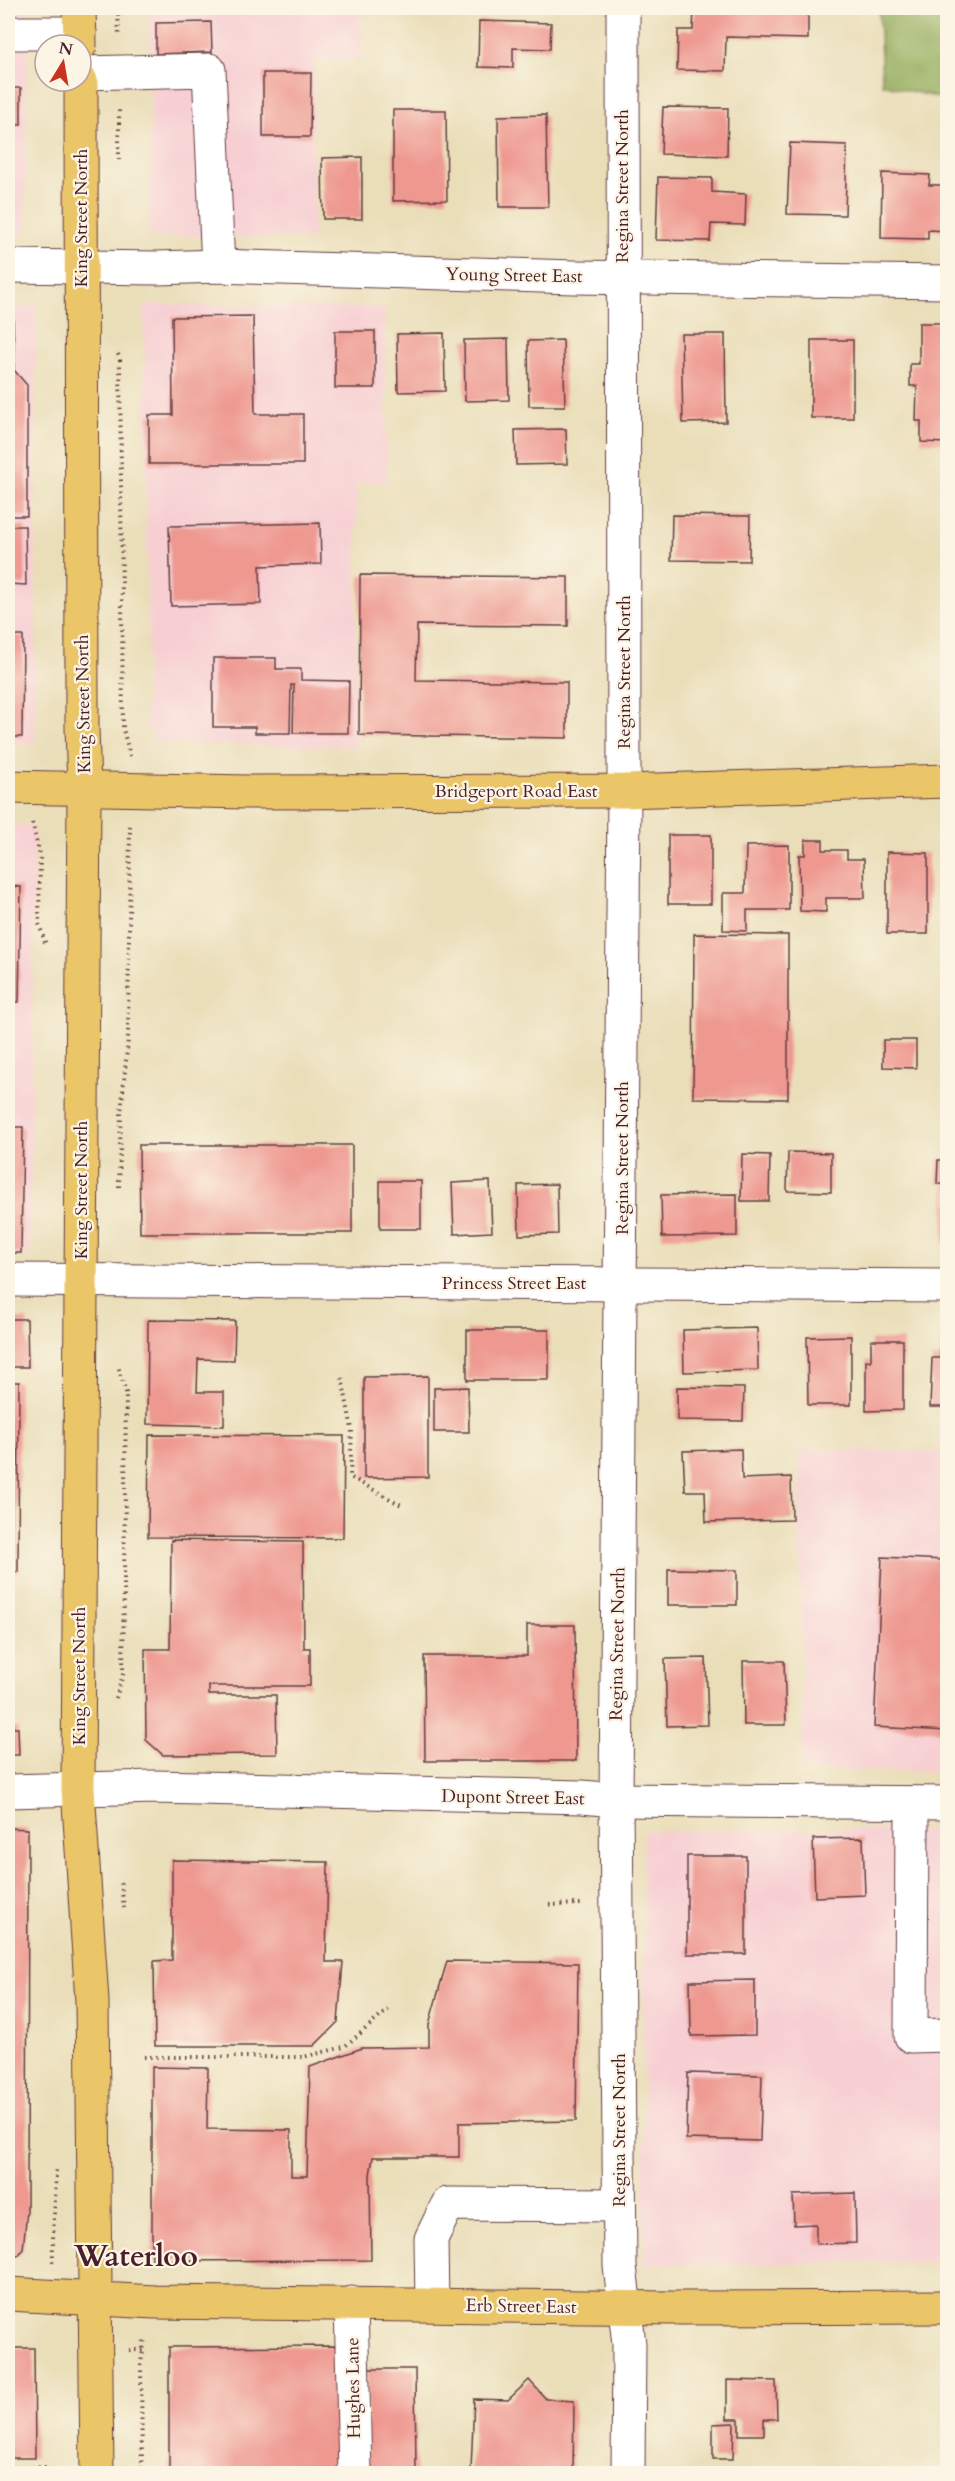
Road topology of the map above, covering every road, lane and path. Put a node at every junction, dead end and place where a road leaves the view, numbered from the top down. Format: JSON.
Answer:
{"nodes":[{"id":1,"x":623,"y":8,"type":"edge"},
{"id":2,"x":80,"y":28,"type":"edge"},
{"id":3,"x":8,"y":33,"type":"edge"},
{"id":4,"x":93,"y":73,"type":"edge"},
{"id":5,"x":81,"y":93,"type":"edge"},
{"id":6,"x":8,"y":266,"type":"edge"},
{"id":7,"x":81,"y":266,"type":"junction"},
{"id":8,"x":218,"y":266,"type":"junction"},
{"id":9,"x":621,"y":276,"type":"junction"},
{"id":10,"x":948,"y":282,"type":"edge"},
{"id":11,"x":116,"y":350,"type":"dead end"},
{"id":12,"x":131,"y":761,"type":"dead end"},
{"id":13,"x":948,"y":781,"type":"edge"},
{"id":14,"x":8,"y":787,"type":"edge"},
{"id":15,"x":84,"y":789,"type":"junction"},
{"id":16,"x":624,"y":791,"type":"junction"},
{"id":17,"x":130,"y":820,"type":"dead end"},
{"id":18,"x":37,"y":839,"type":"dead end"},
{"id":19,"x":45,"y":840,"type":"dead end"},
{"id":20,"x":118,"y":1190,"type":"dead end"},
{"id":21,"x":8,"y":1280,"type":"edge"},
{"id":22,"x":81,"y":1280,"type":"junction"},
{"id":23,"x":621,"y":1283,"type":"junction"},
{"id":24,"x":948,"y":1286,"type":"edge"},
{"id":25,"x":117,"y":1364,"type":"dead end"},
{"id":26,"x":342,"y":1377,"type":"dead end"},
{"id":27,"x":403,"y":1506,"type":"dead end"},
{"id":28,"x":114,"y":1705,"type":"dead end"},
{"id":29,"x":78,"y":1789,"type":"junction"},
{"id":30,"x":8,"y":1791,"type":"edge"},
{"id":31,"x":616,"y":1800,"type":"junction"},
{"id":32,"x":912,"y":1803,"type":"junction"},
{"id":33,"x":948,"y":1803,"type":"edge"},
{"id":34,"x":586,"y":1903,"type":"dead end"},
{"id":35,"x":549,"y":1905,"type":"dead end"},
{"id":36,"x":388,"y":2010,"type":"dead end"},
{"id":37,"x":948,"y":2035,"type":"edge"},
{"id":38,"x":144,"y":2057,"type":"dead end"},
{"id":39,"x":619,"y":2205,"type":"junction"},
{"id":40,"x":8,"y":2294,"type":"edge"},
{"id":41,"x":96,"y":2299,"type":"junction"},
{"id":42,"x":351,"y":2303,"type":"junction"},
{"id":43,"x":432,"y":2304,"type":"junction"},
{"id":44,"x":625,"y":2307,"type":"junction"},
{"id":45,"x":948,"y":2307,"type":"edge"},
{"id":46,"x":147,"y":2329,"type":"dead end"},
{"id":47,"x":48,"y":2467,"type":"dead end"},
{"id":48,"x":8,"y":2468,"type":"edge"},
{"id":49,"x":97,"y":2474,"type":"edge"},
{"id":50,"x":142,"y":2474,"type":"edge"},
{"id":51,"x":355,"y":2474,"type":"edge"},
{"id":52,"x":628,"y":2474,"type":"edge"}],
"edges":[{"from":1,"to":9,"type":"street","name":"Regina Street North"},
{"from":2,"to":3,"type":"street"},
{"from":4,"to":8,"type":"street"},
{"from":5,"to":7,"type":"main road","name":"King Street North"},
{"from":6,"to":7,"type":"street","name":"Young Street East"},
{"from":7,"to":8,"type":"street","name":"Young Street East"},
{"from":7,"to":15,"type":"main road","name":"King Street North"},
{"from":8,"to":9,"type":"street","name":"Young Street East"},
{"from":9,"to":10,"type":"street","name":"Young Street East"},
{"from":9,"to":16,"type":"street","name":"Regina Street North"},
{"from":11,"to":12,"type":"path"},
{"from":13,"to":16,"type":"main road","name":"Bridgeport Road East"},
{"from":14,"to":15,"type":"main road","name":"Bridgeport Road East"},
{"from":15,"to":16,"type":"main road","name":"Bridgeport Road East"},
{"from":15,"to":22,"type":"main road","name":"King Street North"},
{"from":16,"to":23,"type":"street","name":"Regina Street North"},
{"from":17,"to":20,"type":"path","name":"King Street North"},
{"from":18,"to":19,"type":"path"},
{"from":21,"to":22,"type":"street","name":"Princess Street East"},
{"from":22,"to":23,"type":"street","name":"Princess Street East"},
{"from":22,"to":29,"type":"main road","name":"King Street North"},
{"from":23,"to":24,"type":"street","name":"Princess Street East"},
{"from":23,"to":31,"type":"street","name":"Regina Street North"},
{"from":25,"to":28,"type":"path","name":"King Street North"},
{"from":26,"to":27,"type":"path"},
{"from":29,"to":30,"type":"street","name":"Dupont Street East"},
{"from":29,"to":31,"type":"street","name":"Dupont Street East"},
{"from":29,"to":41,"type":"main road","name":"King Street North"},
{"from":31,"to":32,"type":"street","name":"Dupont Street East"},
{"from":31,"to":39,"type":"street","name":"Regina Street North"},
{"from":32,"to":33,"type":"street","name":"Dupont Street East"},
{"from":32,"to":37,"type":"street"},
{"from":34,"to":35,"type":"path"},
{"from":36,"to":38,"type":"path"},
{"from":39,"to":43,"type":"street"},
{"from":39,"to":44,"type":"street","name":"Regina Street North"},
{"from":40,"to":41,"type":"main road","name":"Erb Street East"},
{"from":41,"to":42,"type":"main road","name":"Erb Street East"},
{"from":41,"to":49,"type":"main road","name":"King Street North"},
{"from":42,"to":43,"type":"main road","name":"Erb Street East"},
{"from":42,"to":51,"type":"street","name":"Hughes Lane"},
{"from":43,"to":44,"type":"main road","name":"Erb Street East"},
{"from":44,"to":45,"type":"main road","name":"Erb Street East"},
{"from":44,"to":52,"type":"street","name":"Regina Street North"},
{"from":46,"to":50,"type":"path"},
{"from":47,"to":48,"type":"path"}]}
